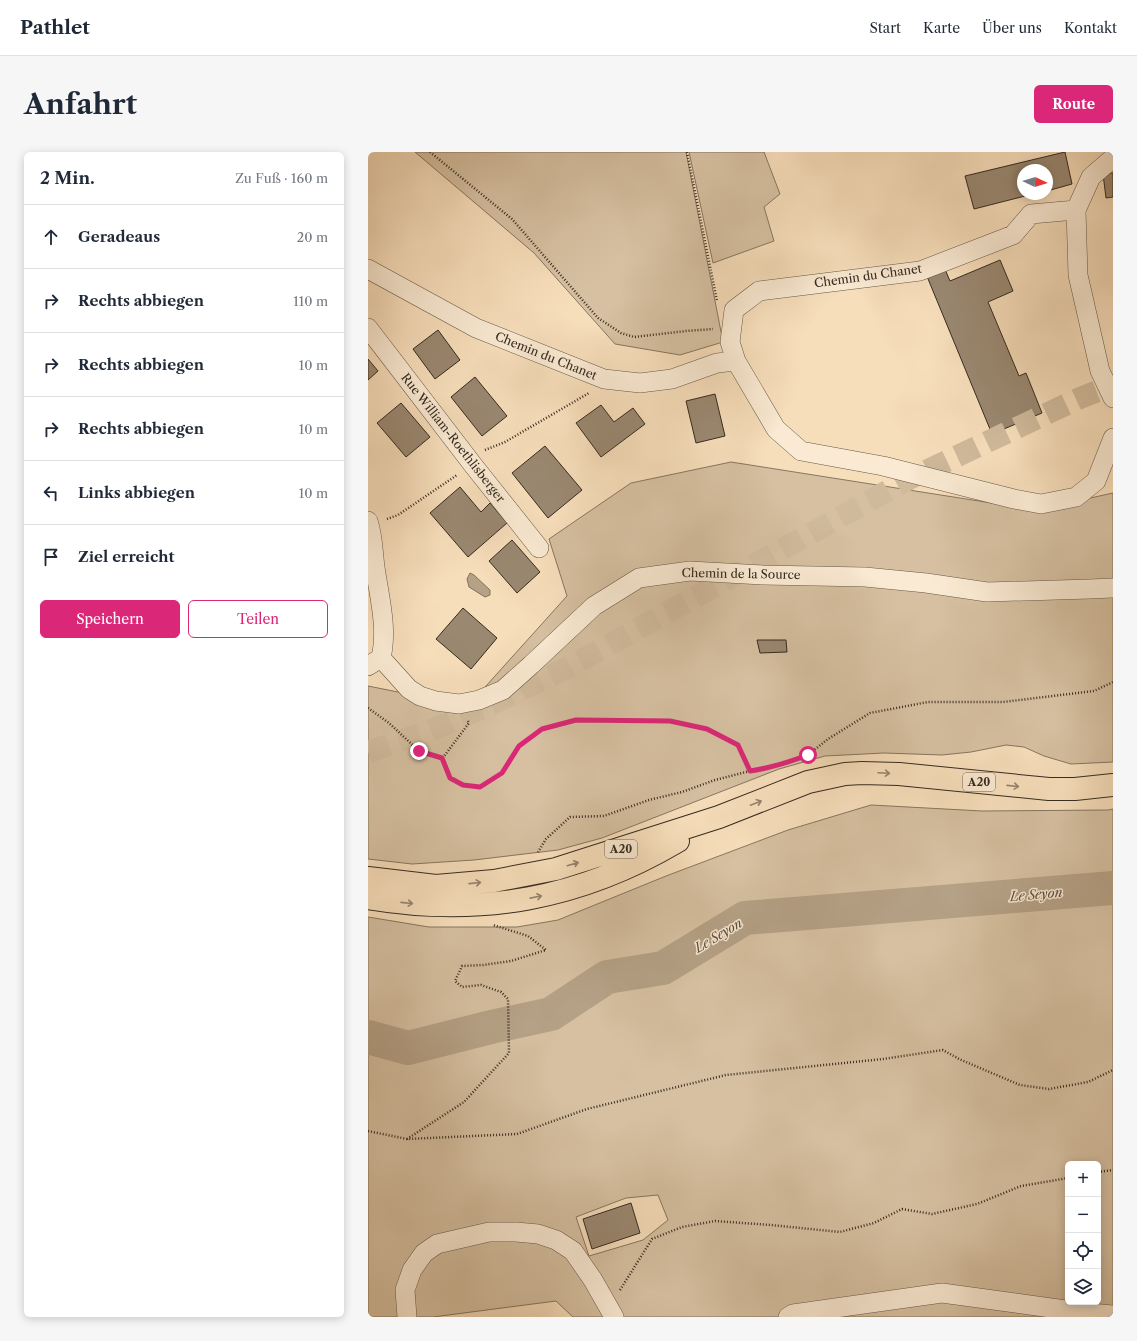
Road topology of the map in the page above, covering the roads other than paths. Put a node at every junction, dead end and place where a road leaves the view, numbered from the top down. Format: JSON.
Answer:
{"nodes":[{"id":1,"x":1113,"y":158,"type":"edge"},
{"id":2,"x":1076,"y":210,"type":"junction"},
{"id":3,"x":368,"y":269,"type":"edge"},
{"id":4,"x":368,"y":328,"type":"edge"},
{"id":5,"x":736,"y":361,"type":"junction"},
{"id":6,"x":1113,"y":398,"type":"edge"},
{"id":7,"x":1113,"y":438,"type":"edge"},
{"id":8,"x":369,"y":524,"type":"edge"},
{"id":9,"x":539,"y":548,"type":"dead end"},
{"id":10,"x":1113,"y":588,"type":"edge"},
{"id":11,"x":374,"y":662,"type":"edge"},
{"id":12,"x":1113,"y":784,"type":"edge"},
{"id":13,"x":719,"y":817,"type":"junction"},
{"id":14,"x":368,"y":878,"type":"edge"},
{"id":15,"x":368,"y":898,"type":"edge"},
{"id":16,"x":612,"y":1313,"type":"edge"},
{"id":17,"x":1113,"y":1315,"type":"edge"},
{"id":18,"x":407,"y":1317,"type":"edge"},
{"id":19,"x":788,"y":1317,"type":"edge"}],
"edges":[{"from":1,"to":2,"type":"street"},
{"from":2,"to":5,"type":"street","name":"Chemin du Chanet"},
{"from":2,"to":6,"type":"street"},
{"from":3,"to":5,"type":"street","name":"Chemin du Chanet"},
{"from":4,"to":9,"type":"street","name":"Rue William-Roethlisberger"},
{"from":5,"to":7,"type":"street"},
{"from":8,"to":11,"type":"street"},
{"from":10,"to":11,"type":"street","name":"Chemin de la Source"},
{"from":13,"to":12,"type":"highway","number":"A20","one_way":true},
{"from":14,"to":13,"type":"highway","number":"A20","one_way":true},
{"from":15,"to":13,"type":"highway","one_way":true},
{"from":16,"to":18,"type":"street"},
{"from":17,"to":19,"type":"street"}]}
